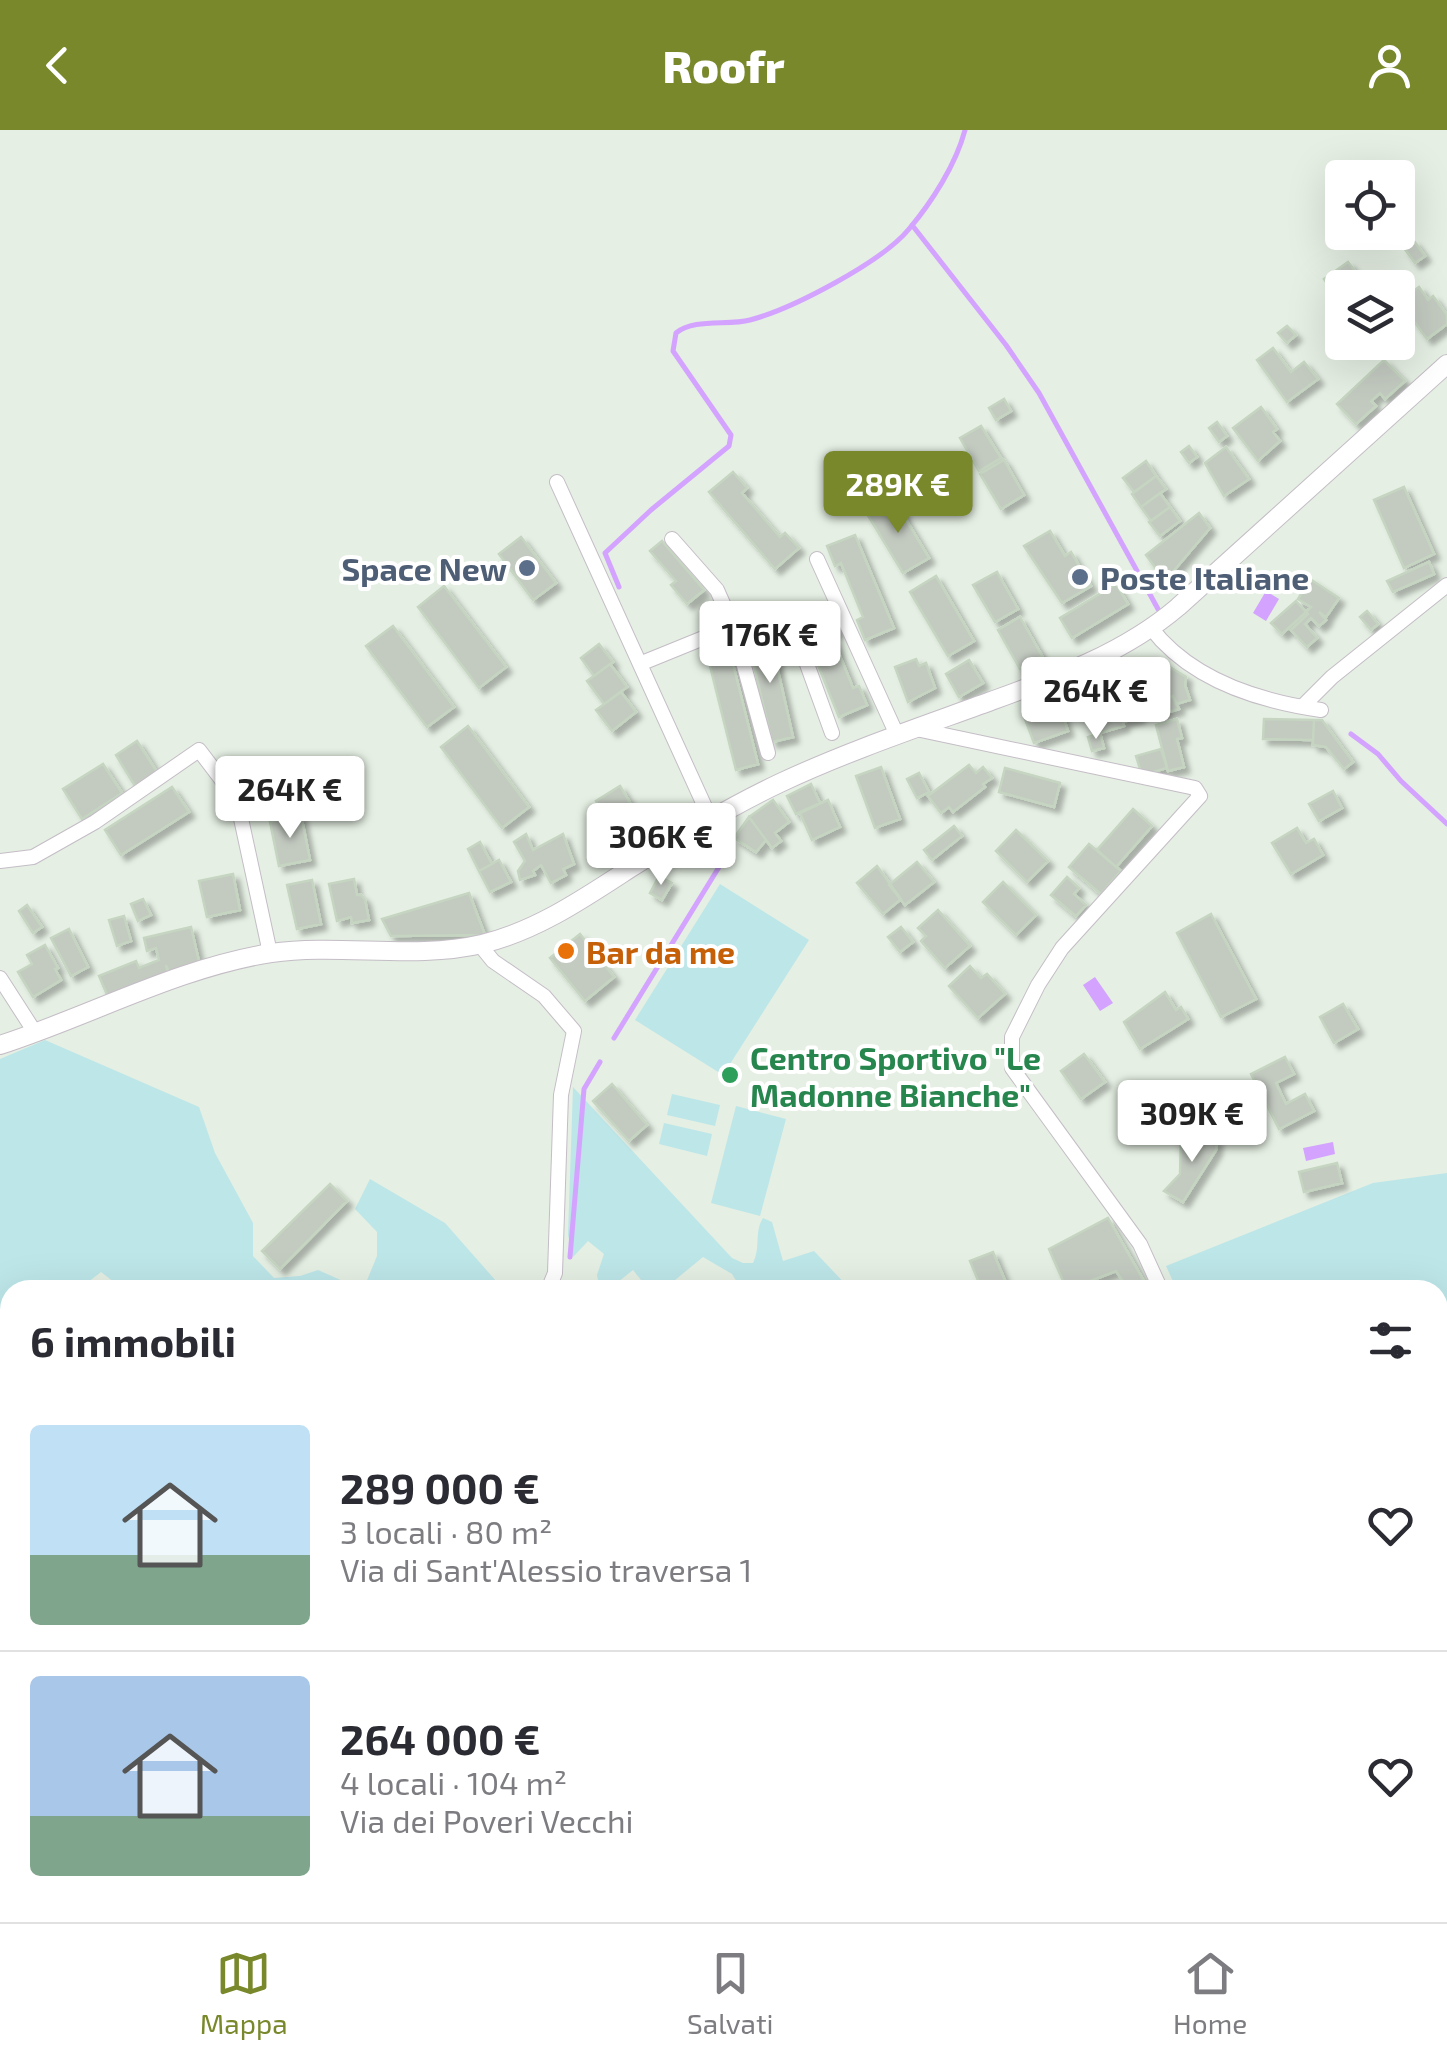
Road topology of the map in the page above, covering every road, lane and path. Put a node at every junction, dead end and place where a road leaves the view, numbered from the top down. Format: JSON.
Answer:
{"nodes":[{"id":1,"x":1447,"y":364,"type":"edge"},
{"id":2,"x":557,"y":482,"type":"dead end"},
{"id":3,"x":672,"y":539,"type":"dead end"},
{"id":4,"x":817,"y":559,"type":"dead end"},
{"id":5,"x":1447,"y":585,"type":"edge"},
{"id":6,"x":733,"y":626,"type":"junction"},
{"id":7,"x":1150,"y":628,"type":"junction"},
{"id":8,"x":642,"y":663,"type":"junction"},
{"id":9,"x":1302,"y":707,"type":"junction"},
{"id":10,"x":1320,"y":710,"type":"dead end"},
{"id":11,"x":906,"y":732,"type":"junction"},
{"id":12,"x":832,"y":733,"type":"dead end"},
{"id":13,"x":768,"y":754,"type":"dead end"},
{"id":14,"x":710,"y":818,"type":"junction"},
{"id":15,"x":0,"y":861,"type":"edge"},
{"id":16,"x":480,"y":944,"type":"junction"},
{"id":17,"x":270,"y":954,"type":"junction"},
{"id":18,"x":0,"y":978,"type":"edge"},
{"id":19,"x":36,"y":1034,"type":"junction"},
{"id":20,"x":0,"y":1046,"type":"edge"},
{"id":21,"x":552,"y":1280,"type":"edge"},
{"id":22,"x":1156,"y":1280,"type":"edge"}],
"edges":[{"from":1,"to":7,"type":"street"},
{"from":2,"to":8,"type":"street"},
{"from":3,"to":6,"type":"street"},
{"from":4,"to":11,"type":"street"},
{"from":5,"to":9,"type":"street"},
{"from":6,"to":8,"type":"street"},
{"from":6,"to":12,"type":"street"},
{"from":6,"to":13,"type":"street"},
{"from":7,"to":9,"type":"street"},
{"from":7,"to":11,"type":"street"},
{"from":8,"to":14,"type":"street"},
{"from":9,"to":10,"type":"street"},
{"from":11,"to":14,"type":"street"},
{"from":11,"to":22,"type":"street"},
{"from":14,"to":16,"type":"street"},
{"from":15,"to":17,"type":"street"},
{"from":16,"to":17,"type":"street"},
{"from":16,"to":21,"type":"street"},
{"from":17,"to":19,"type":"street"},
{"from":18,"to":19,"type":"street"},
{"from":19,"to":20,"type":"street"}]}
